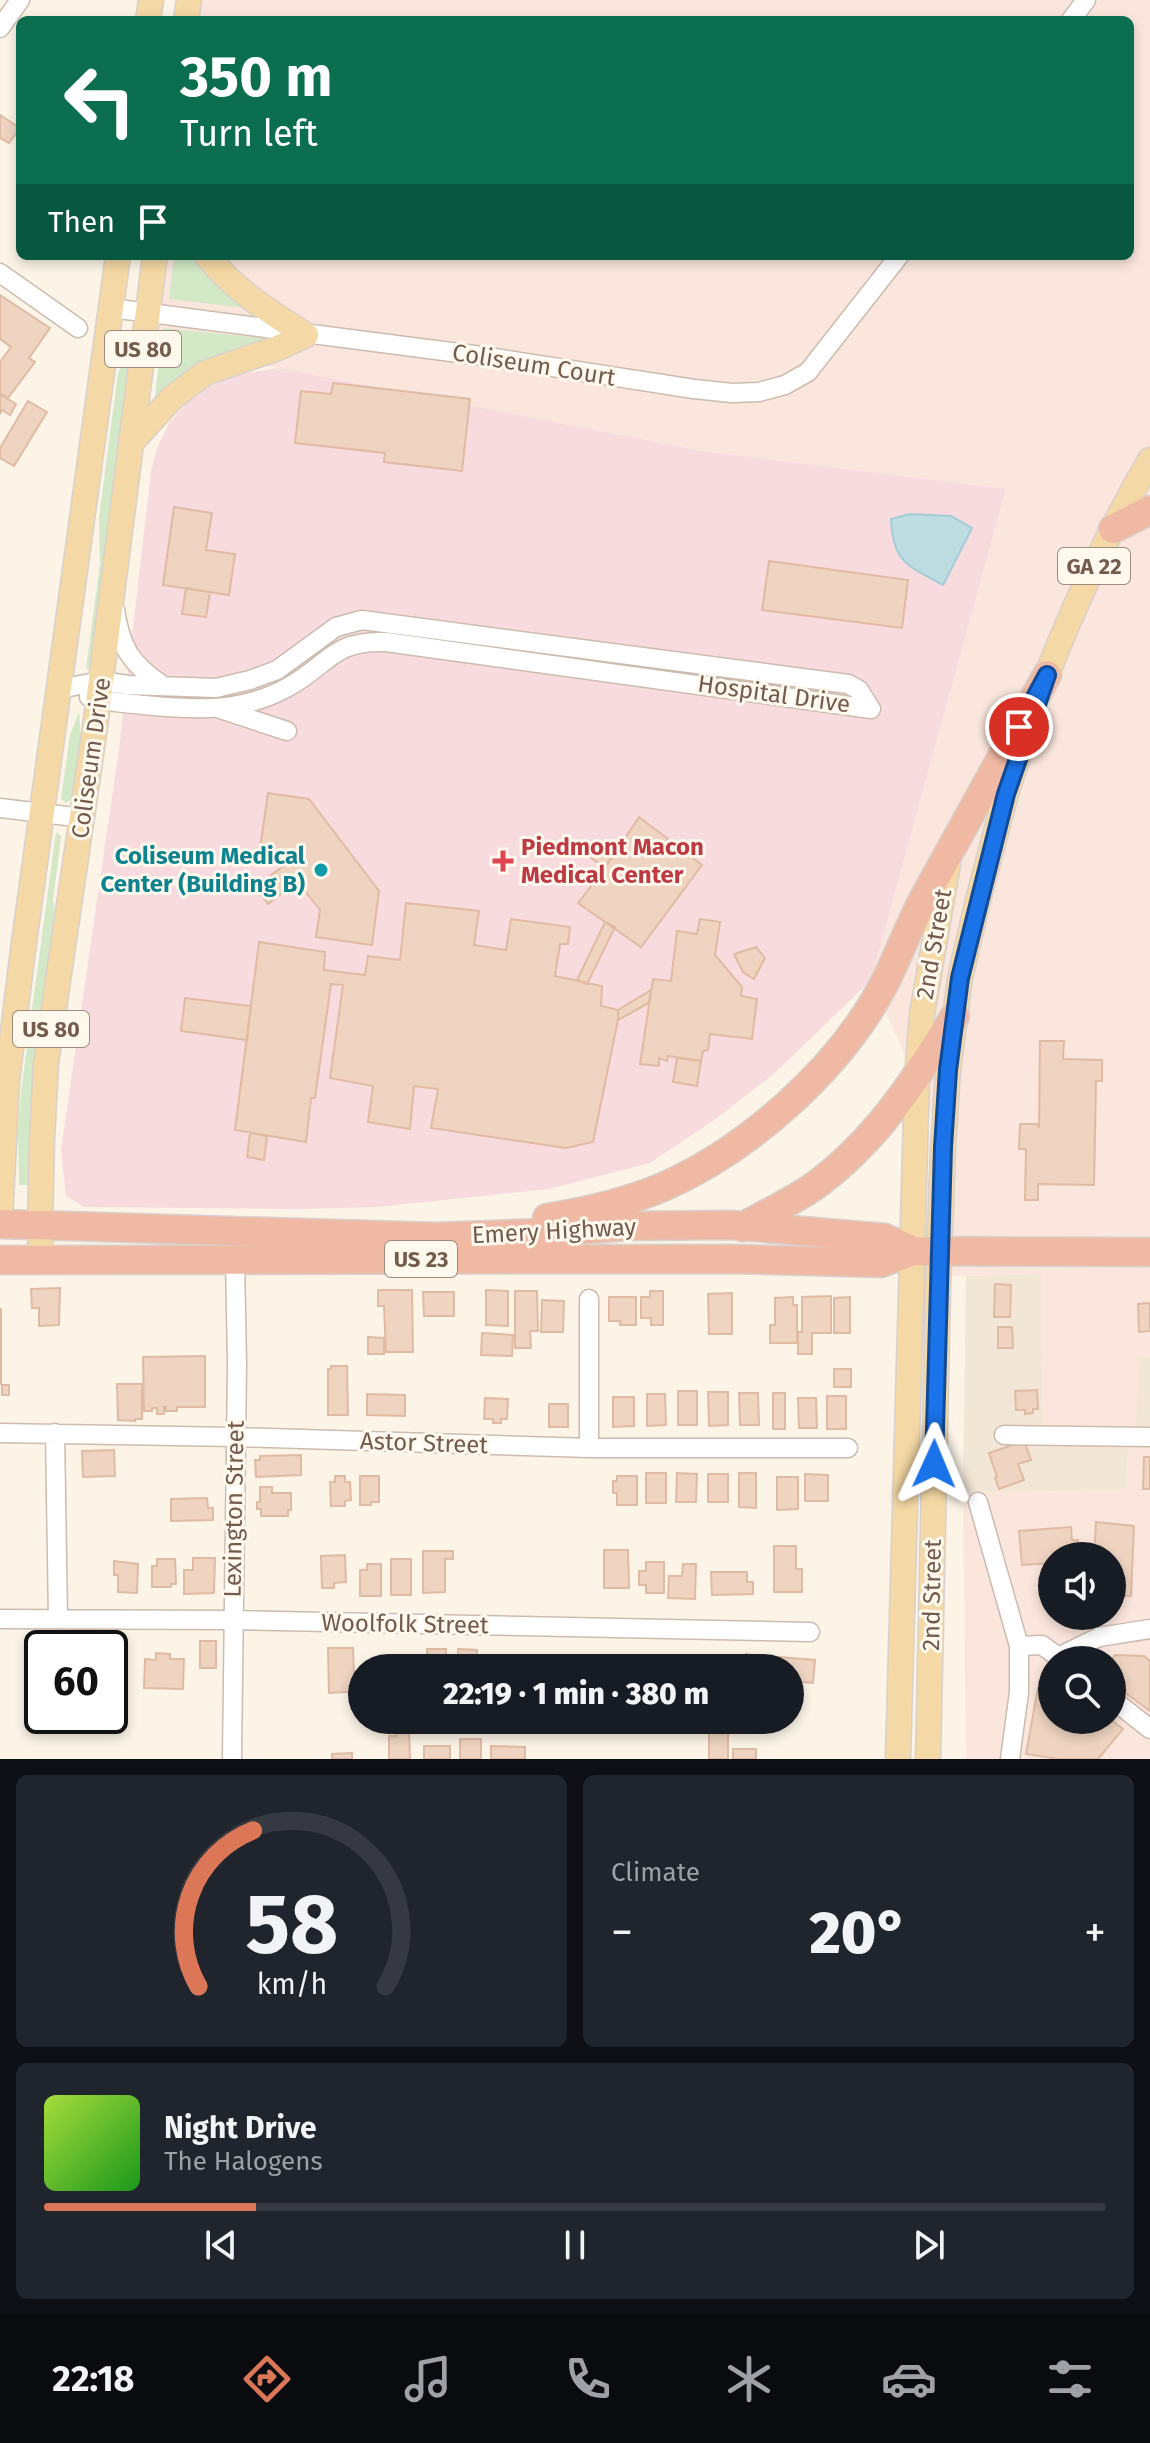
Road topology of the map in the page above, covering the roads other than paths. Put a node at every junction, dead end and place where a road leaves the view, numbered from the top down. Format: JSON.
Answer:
{"nodes":[{"id":1,"x":20,"y":0,"type":"edge"},
{"id":2,"x":0,"y":28,"type":"edge"},
{"id":3,"x":117,"y":260,"type":"edge"},
{"id":4,"x":155,"y":260,"type":"edge"},
{"id":5,"x":210,"y":260,"type":"edge"},
{"id":6,"x":896,"y":260,"type":"edge"},
{"id":7,"x":0,"y":273,"type":"edge"},
{"id":8,"x":111,"y":308,"type":"junction"},
{"id":9,"x":148,"y":313,"type":"junction"},
{"id":10,"x":78,"y":328,"type":"dead end"},
{"id":11,"x":306,"y":335,"type":"junction"},
{"id":12,"x":132,"y":442,"type":"junction"},
{"id":13,"x":1150,"y":460,"type":"edge"},
{"id":14,"x":1150,"y":510,"type":"edge"},
{"id":15,"x":1113,"y":529,"type":"junction"},
{"id":16,"x":113,"y":596,"type":"junction"},
{"id":17,"x":1047,"y":675,"type":"junction"},
{"id":18,"x":162,"y":685,"type":"junction"},
{"id":19,"x":59,"y":689,"type":"junction"},
{"id":20,"x":100,"y":690,"type":"junction"},
{"id":21,"x":220,"y":709,"type":"junction"},
{"id":22,"x":287,"y":731,"type":"dead end"},
{"id":23,"x":0,"y":808,"type":"edge"},
{"id":24,"x":42,"y":814,"type":"junction"},
{"id":25,"x":83,"y":818,"type":"junction"},
{"id":26,"x":952,"y":849,"type":"junction"},
{"id":27,"x":955,"y":1016,"type":"junction"},
{"id":28,"x":917,"y":1077,"type":"junction"},
{"id":29,"x":0,"y":1223,"type":"edge"},
{"id":30,"x":40,"y":1225,"type":"junction"},
{"id":31,"x":744,"y":1226,"type":"junction"},
{"id":32,"x":0,"y":1232,"type":"edge"},
{"id":33,"x":435,"y":1237,"type":"junction"},
{"id":34,"x":926,"y":1252,"type":"junction"},
{"id":35,"x":1150,"y":1252,"type":"edge"},
{"id":36,"x":235,"y":1259,"type":"junction"},
{"id":37,"x":0,"y":1260,"type":"edge"},
{"id":38,"x":41,"y":1260,"type":"junction"},
{"id":39,"x":683,"y":1261,"type":"junction"},
{"id":40,"x":589,"y":1299,"type":"dead end"},
{"id":41,"x":0,"y":1433,"type":"edge"},
{"id":42,"x":55,"y":1433,"type":"junction"},
{"id":43,"x":1004,"y":1435,"type":"dead end"},
{"id":44,"x":235,"y":1437,"type":"junction"},
{"id":45,"x":1150,"y":1437,"type":"edge"},
{"id":46,"x":589,"y":1448,"type":"junction"},
{"id":47,"x":848,"y":1448,"type":"dead end"},
{"id":48,"x":978,"y":1502,"type":"dead end"},
{"id":49,"x":0,"y":1619,"type":"edge"},
{"id":50,"x":58,"y":1619,"type":"junction"},
{"id":51,"x":232,"y":1620,"type":"junction"},
{"id":52,"x":1150,"y":1629,"type":"edge"},
{"id":53,"x":810,"y":1632,"type":"dead end"},
{"id":54,"x":1019,"y":1646,"type":"junction"},
{"id":55,"x":1043,"y":1646,"type":"edge"},
{"id":56,"x":1083,"y":1646,"type":"edge"},
{"id":57,"x":1126,"y":1710,"type":"edge"},
{"id":58,"x":1150,"y":1729,"type":"edge"},
{"id":59,"x":232,"y":1759,"type":"edge"},
{"id":60,"x":898,"y":1759,"type":"edge"},
{"id":61,"x":928,"y":1759,"type":"edge"},
{"id":62,"x":1010,"y":1759,"type":"edge"}],
"edges":[{"from":1,"to":2,"type":"street"},
{"from":3,"to":8,"type":"main road","name":"Coliseum Drive","number":"US 80"},
{"from":4,"to":9,"type":"main road","name":"Coliseum Drive","number":"US 80"},
{"from":5,"to":11,"type":"main road"},
{"from":6,"to":11,"type":"street","name":"Coliseum Court"},
{"from":7,"to":10,"type":"street"},
{"from":8,"to":9,"type":"street","name":"Coliseum Court"},
{"from":8,"to":19,"type":"main road","name":"Coliseum Drive","number":"US 80"},
{"from":9,"to":11,"type":"street","name":"Coliseum Court"},
{"from":9,"to":12,"type":"main road","name":"Coliseum Drive","number":"US 80"},
{"from":11,"to":12,"type":"main road"},
{"from":12,"to":16,"type":"main road","name":"Coliseum Drive","number":"US 80"},
{"from":13,"to":15,"type":"main road","name":"2nd Street","number":"GA 22"},
{"from":14,"to":15,"type":"highway"},
{"from":15,"to":17,"type":"main road","name":"2nd Street","number":"GA 22"},
{"from":16,"to":18,"type":"street"},
{"from":16,"to":20,"type":"main road","name":"Coliseum Drive","number":"US 80"},
{"from":17,"to":26,"type":"highway"},
{"from":17,"to":27,"type":"main road","name":"2nd Street","number":"GA 22"},
{"from":18,"to":20,"type":"street","name":"Hospital Drive"},
{"from":18,"to":21,"type":"street","name":"Hospital Drive"},
{"from":19,"to":20,"type":"street","name":"Hospital Drive"},
{"from":19,"to":24,"type":"main road","name":"Coliseum Drive","number":"US 80"},
{"from":20,"to":21,"type":"street","name":"Hospital Drive"},
{"from":20,"to":25,"type":"main road","name":"Coliseum Drive","number":"US 80"},
{"from":21,"to":22,"type":"street"},
{"from":23,"to":24,"type":"street"},
{"from":24,"to":25,"type":"street"},
{"from":24,"to":29,"type":"main road","name":"Coliseum Drive","number":"US 80"},
{"from":25,"to":30,"type":"main road","name":"Coliseum Drive","number":"US 80"},
{"from":26,"to":28,"type":"main road","name":"2nd Street"},
{"from":26,"to":33,"type":"highway"},
{"from":27,"to":28,"type":"highway"},
{"from":27,"to":34,"type":"main road","name":"2nd Street","number":"GA 22"},
{"from":28,"to":31,"type":"highway"},
{"from":28,"to":34,"type":"main road","name":"2nd Street"},
{"from":29,"to":30,"type":"highway","name":"Emery Highway","number":"US 23"},
{"from":30,"to":33,"type":"highway","name":"Emery Highway","number":"US 23"},
{"from":30,"to":38,"type":"main road","name":"Coliseum Drive","number":"US 80"},
{"from":31,"to":33,"type":"highway","name":"Emery Highway","number":"US 23"},
{"from":31,"to":34,"type":"highway","name":"Emery Highway","number":"US 23"},
{"from":31,"to":39,"type":"highway"},
{"from":32,"to":37,"type":"main road"},
{"from":34,"to":35,"type":"highway","name":"Emery Highway","number":"US 23"},
{"from":34,"to":39,"type":"highway","name":"Emery Highway","number":"US 23"},
{"from":34,"to":60,"type":"main road","name":"2nd Street"},
{"from":34,"to":61,"type":"main road","name":"2nd Street"},
{"from":36,"to":38,"type":"highway","name":"Emery Highway","number":"US 23"},
{"from":36,"to":39,"type":"highway","name":"Emery Highway","number":"US 23"},
{"from":36,"to":44,"type":"street","name":"Lexington Street"},
{"from":37,"to":38,"type":"highway","name":"Emery Highway","number":"US 23"},
{"from":40,"to":46,"type":"street"},
{"from":41,"to":42,"type":"street","name":"Astor Street"},
{"from":42,"to":44,"type":"street","name":"Astor Street"},
{"from":42,"to":50,"type":"street"},
{"from":43,"to":45,"type":"street"},
{"from":44,"to":46,"type":"street","name":"Astor Street"},
{"from":44,"to":51,"type":"street","name":"Lexington Street"},
{"from":46,"to":47,"type":"street","name":"Astor Street"},
{"from":48,"to":54,"type":"street"},
{"from":49,"to":50,"type":"street","name":"Woolfolk Street"},
{"from":50,"to":51,"type":"street","name":"Woolfolk Street"},
{"from":51,"to":53,"type":"street","name":"Woolfolk Street"},
{"from":51,"to":59,"type":"street","name":"Lexington Street"},
{"from":52,"to":56,"type":"street"},
{"from":54,"to":55,"type":"street"},
{"from":54,"to":62,"type":"street"},
{"from":57,"to":58,"type":"street"}]}
